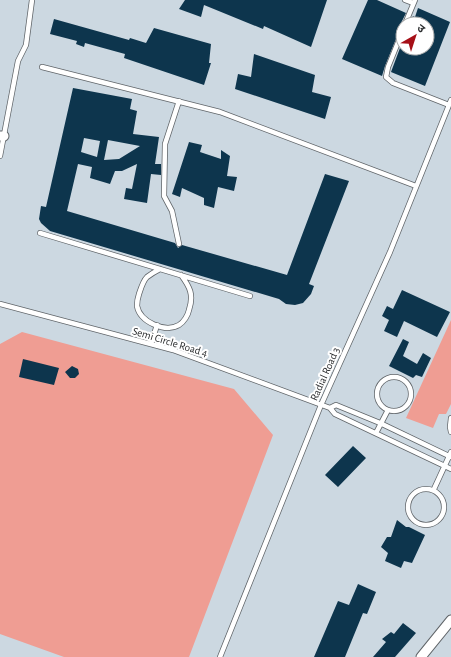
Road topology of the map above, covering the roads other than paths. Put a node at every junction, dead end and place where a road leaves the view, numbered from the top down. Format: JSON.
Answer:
{"nodes":[{"id":1,"x":32,"y":0,"type":"edge"},
{"id":2,"x":405,"y":0,"type":"edge"},
{"id":3,"x":414,"y":2,"type":"edge"},
{"id":4,"x":408,"y":16,"type":"edge"},
{"id":5,"x":395,"y":50,"type":"edge"},
{"id":6,"x":42,"y":67,"type":"dead end"},
{"id":7,"x":451,"y":100,"type":"edge"},
{"id":8,"x":179,"y":101,"type":"junction"},
{"id":9,"x":449,"y":106,"type":"junction"},
{"id":10,"x":2,"y":136,"type":"edge"},
{"id":11,"x":0,"y":156,"type":"edge"},
{"id":12,"x":416,"y":186,"type":"junction"},
{"id":13,"x":40,"y":233,"type":"dead end"},
{"id":14,"x":179,"y":244,"type":"dead end"},
{"id":15,"x":160,"y":269,"type":"junction"},
{"id":16,"x":181,"y":275,"type":"junction"},
{"id":17,"x":250,"y":296,"type":"dead end"},
{"id":18,"x":0,"y":304,"type":"edge"},
{"id":19,"x":156,"y":325,"type":"junction"},
{"id":20,"x":151,"y":344,"type":"junction"},
{"id":21,"x":321,"y":405,"type":"junction"},
{"id":22,"x":330,"y":408,"type":"junction"},
{"id":23,"x":388,"y":410,"type":"junction"},
{"id":24,"x":451,"y":418,"type":"edge"},
{"id":25,"x":380,"y":423,"type":"junction"},
{"id":26,"x":451,"y":432,"type":"edge"},
{"id":27,"x":376,"y":433,"type":"junction"},
{"id":28,"x":450,"y":455,"type":"edge"},
{"id":29,"x":444,"y":466,"type":"junction"},
{"id":30,"x":451,"y":469,"type":"edge"},
{"id":31,"x":434,"y":490,"type":"junction"},
{"id":32,"x":451,"y":620,"type":"edge"},
{"id":33,"x":220,"y":657,"type":"edge"},
{"id":34,"x":421,"y":657,"type":"edge"}],
"edges":[{"from":1,"to":10,"type":"lane"},
{"from":2,"to":3,"type":"lane"},
{"from":3,"to":4,"type":"lane"},
{"from":5,"to":9,"type":"lane"},
{"from":6,"to":8,"type":"lane"},
{"from":7,"to":9,"type":"lane","name":"Radial Road 3"},
{"from":8,"to":12,"type":"lane"},
{"from":8,"to":14,"type":"lane"},
{"from":9,"to":12,"type":"lane","name":"Radial Road 3"},
{"from":10,"to":11,"type":"lane"},
{"from":12,"to":21,"type":"lane","name":"Radial Road 3"},
{"from":13,"to":15,"type":"lane"},
{"from":15,"to":16,"type":"lane"},
{"from":15,"to":19,"type":"lane"},
{"from":16,"to":17,"type":"lane"},
{"from":16,"to":19,"type":"lane"},
{"from":18,"to":20,"type":"lane","name":"Semi Circle Road 4"},
{"from":19,"to":20,"type":"lane"},
{"from":20,"to":21,"type":"lane","name":"Semi Circle Road 4"},
{"from":21,"to":22,"type":"lane","name":"Semi Circle Road 4"},
{"from":21,"to":33,"type":"lane","name":"Radial Road 3"},
{"from":22,"to":25,"type":"lane","name":"Semi Circle Road 4"},
{"from":22,"to":27,"type":"lane","name":"Semi Circle Road 4"},
{"from":23,"to":23,"type":"lane"},
{"from":23,"to":25,"type":"lane"},
{"from":24,"to":26,"type":"lane"},
{"from":25,"to":27,"type":"lane"},
{"from":25,"to":28,"type":"lane","name":"Semi Circle Road 4"},
{"from":27,"to":29,"type":"lane","name":"Semi Circle Road 4"},
{"from":28,"to":29,"type":"lane"},
{"from":29,"to":30,"type":"lane","name":"Semi Circle Road 4"},
{"from":29,"to":31,"type":"lane"},
{"from":31,"to":31,"type":"lane"},
{"from":32,"to":34,"type":"street"}]}
